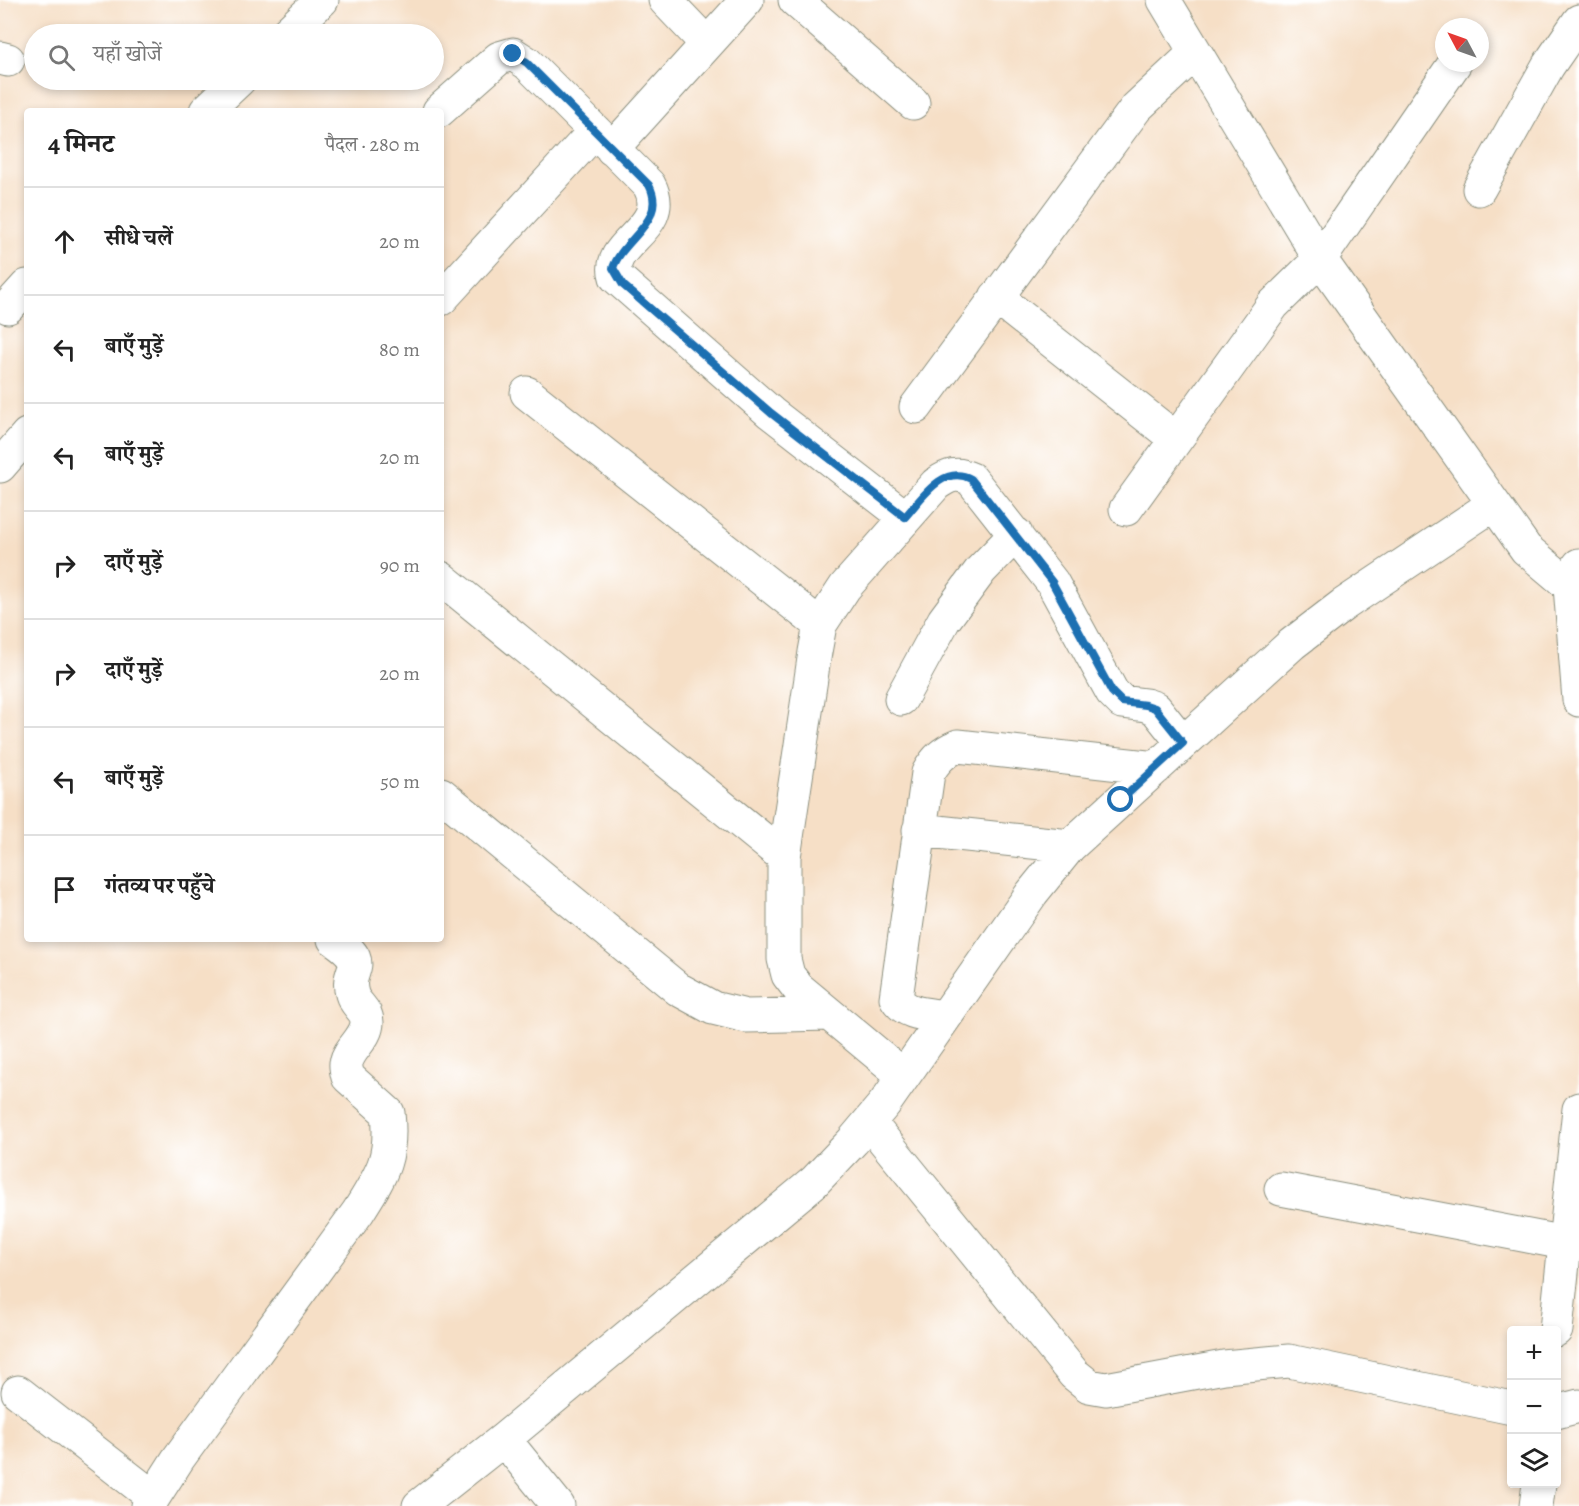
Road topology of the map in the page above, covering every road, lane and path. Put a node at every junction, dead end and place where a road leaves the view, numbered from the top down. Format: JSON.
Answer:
{"nodes":[{"id":1,"x":322,"y":0,"type":"edge"},
{"id":2,"x":664,"y":0,"type":"edge"},
{"id":3,"x":747,"y":0,"type":"edge"},
{"id":4,"x":1164,"y":0,"type":"edge"},
{"id":5,"x":816,"y":6,"type":"edge"},
{"id":6,"x":1579,"y":21,"type":"edge"},
{"id":7,"x":297,"y":24,"type":"edge"},
{"id":8,"x":707,"y":44,"type":"junction"},
{"id":9,"x":1195,"y":53,"type":"junction"},
{"id":10,"x":1449,"y":72,"type":"edge"},
{"id":11,"x":228,"y":90,"type":"edge"},
{"id":12,"x":913,"y":103,"type":"dead end"},
{"id":13,"x":209,"y":108,"type":"edge"},
{"id":14,"x":442,"y":108,"type":"edge"},
{"id":15,"x":603,"y":140,"type":"junction"},
{"id":16,"x":1479,"y":189,"type":"dead end"},
{"id":17,"x":1320,"y":259,"type":"junction"},
{"id":18,"x":444,"y":296,"type":"edge"},
{"id":19,"x":996,"y":297,"type":"junction"},
{"id":20,"x":527,"y":393,"type":"dead end"},
{"id":21,"x":916,"y":407,"type":"dead end"},
{"id":22,"x":1176,"y":439,"type":"junction"},
{"id":23,"x":1494,"y":504,"type":"junction"},
{"id":24,"x":1126,"y":509,"type":"dead end"},
{"id":25,"x":905,"y":517,"type":"junction"},
{"id":26,"x":1016,"y":534,"type":"junction"},
{"id":27,"x":1574,"y":576,"type":"edge"},
{"id":28,"x":444,"y":580,"type":"edge"},
{"id":29,"x":820,"y":625,"type":"junction"},
{"id":30,"x":901,"y":699,"type":"dead end"},
{"id":31,"x":1579,"y":700,"type":"edge"},
{"id":32,"x":1183,"y":743,"type":"junction"},
{"id":33,"x":1156,"y":768,"type":"junction"},
{"id":34,"x":444,"y":797,"type":"edge"},
{"id":35,"x":920,"y":830,"type":"junction"},
{"id":36,"x":1070,"y":846,"type":"junction"},
{"id":37,"x":784,"y":857,"type":"junction"},
{"id":38,"x":338,"y":942,"type":"edge"},
{"id":39,"x":828,"y":1014,"type":"junction"},
{"id":40,"x":945,"y":1017,"type":"junction"},
{"id":41,"x":904,"y":1076,"type":"junction"},
{"id":42,"x":1579,"y":1109,"type":"edge"},
{"id":43,"x":869,"y":1122,"type":"junction"},
{"id":44,"x":1281,"y":1188,"type":"dead end"},
{"id":45,"x":1565,"y":1243,"type":"junction"},
{"id":46,"x":1556,"y":1326,"type":"edge"},
{"id":47,"x":18,"y":1392,"type":"dead end"},
{"id":48,"x":1507,"y":1406,"type":"edge"},
{"id":49,"x":1579,"y":1406,"type":"edge"},
{"id":50,"x":1561,"y":1411,"type":"edge"},
{"id":51,"x":504,"y":1439,"type":"junction"},
{"id":52,"x":1538,"y":1488,"type":"edge"},
{"id":53,"x":150,"y":1502,"type":"edge"},
{"id":54,"x":419,"y":1506,"type":"edge"},
{"id":55,"x":558,"y":1506,"type":"edge"},
{"id":56,"x":1536,"y":1506,"type":"edge"}],
"edges":[{"from":1,"to":7,"type":"street"},
{"from":2,"to":8,"type":"street"},
{"from":3,"to":8,"type":"street"},
{"from":4,"to":9,"type":"street"},
{"from":5,"to":12,"type":"street"},
{"from":6,"to":16,"type":"street"},
{"from":8,"to":15,"type":"street"},
{"from":9,"to":17,"type":"street"},
{"from":9,"to":19,"type":"street"},
{"from":10,"to":17,"type":"street"},
{"from":11,"to":13,"type":"street"},
{"from":14,"to":15,"type":"street"},
{"from":15,"to":18,"type":"street"},
{"from":15,"to":25,"type":"street"},
{"from":17,"to":22,"type":"street"},
{"from":17,"to":23,"type":"street"},
{"from":19,"to":21,"type":"street"},
{"from":19,"to":22,"type":"street"},
{"from":20,"to":29,"type":"street"},
{"from":22,"to":24,"type":"street"},
{"from":23,"to":27,"type":"street"},
{"from":23,"to":32,"type":"street"},
{"from":25,"to":26,"type":"street"},
{"from":25,"to":29,"type":"street"},
{"from":26,"to":30,"type":"street"},
{"from":26,"to":32,"type":"street"},
{"from":27,"to":31,"type":"street"},
{"from":28,"to":37,"type":"street"},
{"from":29,"to":37,"type":"street"},
{"from":32,"to":33,"type":"street"},
{"from":33,"to":35,"type":"street"},
{"from":33,"to":36,"type":"street"},
{"from":34,"to":39,"type":"street"},
{"from":35,"to":36,"type":"street"},
{"from":35,"to":40,"type":"street"},
{"from":36,"to":40,"type":"street"},
{"from":37,"to":39,"type":"street"},
{"from":38,"to":53,"type":"street"},
{"from":39,"to":41,"type":"street"},
{"from":40,"to":41,"type":"street"},
{"from":41,"to":43,"type":"street"},
{"from":42,"to":45,"type":"street"},
{"from":43,"to":48,"type":"street"},
{"from":43,"to":51,"type":"street"},
{"from":44,"to":45,"type":"street"},
{"from":45,"to":46,"type":"street"},
{"from":47,"to":53,"type":"street"},
{"from":49,"to":50,"type":"street"},
{"from":51,"to":54,"type":"street"},
{"from":51,"to":55,"type":"street"},
{"from":52,"to":56,"type":"street"}]}
